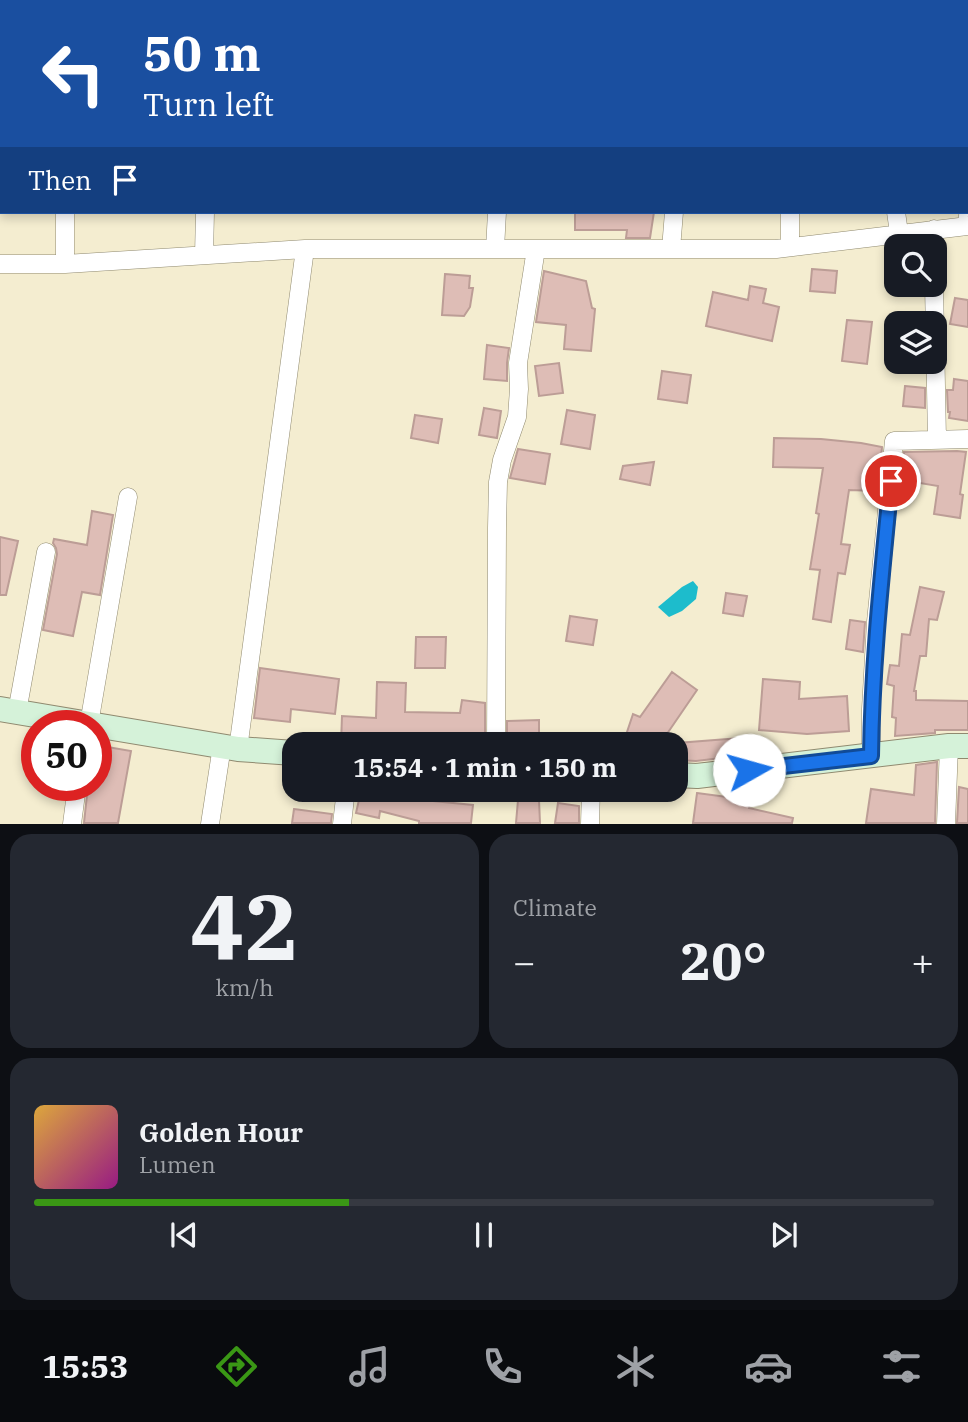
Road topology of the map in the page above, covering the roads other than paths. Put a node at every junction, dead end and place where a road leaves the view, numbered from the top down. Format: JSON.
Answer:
{"nodes":[{"id":1,"x":65,"y":214,"type":"edge"},
{"id":2,"x":205,"y":214,"type":"edge"},
{"id":3,"x":497,"y":214,"type":"edge"},
{"id":4,"x":674,"y":214,"type":"edge"},
{"id":5,"x":790,"y":214,"type":"edge"},
{"id":6,"x":896,"y":214,"type":"edge"},
{"id":7,"x":965,"y":221,"type":"edge"},
{"id":8,"x":899,"y":233,"type":"junction"},
{"id":9,"x":906,"y":234,"type":"edge"},
{"id":10,"x":941,"y":234,"type":"edge"},
{"id":11,"x":790,"y":247,"type":"junction"},
{"id":12,"x":304,"y":249,"type":"junction"},
{"id":13,"x":495,"y":249,"type":"junction"},
{"id":14,"x":536,"y":249,"type":"junction"},
{"id":15,"x":671,"y":249,"type":"junction"},
{"id":16,"x":204,"y":255,"type":"junction"},
{"id":17,"x":0,"y":264,"type":"edge"},
{"id":18,"x":65,"y":264,"type":"junction"},
{"id":19,"x":934,"y":297,"type":"edge"},
{"id":20,"x":968,"y":439,"type":"edge"},
{"id":21,"x":937,"y":440,"type":"junction"},
{"id":22,"x":128,"y":497,"type":"dead end"},
{"id":23,"x":46,"y":552,"type":"dead end"},
{"id":24,"x":8,"y":710,"type":"edge"},
{"id":25,"x":91,"y":710,"type":"edge"},
{"id":26,"x":112,"y":728,"type":"edge"},
{"id":27,"x":496,"y":732,"type":"edge"},
{"id":28,"x":959,"y":746,"type":"edge"},
{"id":29,"x":230,"y":748,"type":"junction"},
{"id":30,"x":282,"y":752,"type":"edge"},
{"id":31,"x":871,"y":756,"type":"junction"},
{"id":32,"x":688,"y":776,"type":"edge"},
{"id":33,"x":75,"y":801,"type":"edge"},
{"id":34,"x":345,"y":802,"type":"edge"},
{"id":35,"x":591,"y":802,"type":"edge"},
{"id":36,"x":72,"y":824,"type":"edge"},
{"id":37,"x":209,"y":824,"type":"edge"},
{"id":38,"x":342,"y":824,"type":"edge"},
{"id":39,"x":590,"y":824,"type":"edge"},
{"id":40,"x":946,"y":824,"type":"edge"}],
"edges":[{"from":1,"to":18,"type":"street"},
{"from":2,"to":16,"type":"street"},
{"from":3,"to":13,"type":"street"},
{"from":4,"to":15,"type":"street"},
{"from":5,"to":11,"type":"street"},
{"from":6,"to":8,"type":"street"},
{"from":7,"to":10,"type":"street"},
{"from":8,"to":9,"type":"street"},
{"from":8,"to":11,"type":"street"},
{"from":11,"to":15,"type":"street"},
{"from":12,"to":13,"type":"street"},
{"from":12,"to":16,"type":"street"},
{"from":12,"to":29,"type":"street"},
{"from":13,"to":14,"type":"street"},
{"from":14,"to":15,"type":"street"},
{"from":14,"to":27,"type":"street"},
{"from":16,"to":18,"type":"street"},
{"from":17,"to":18,"type":"street"},
{"from":19,"to":21,"type":"street"},
{"from":20,"to":21,"type":"street"},
{"from":21,"to":31,"type":"street"},
{"from":22,"to":25,"type":"street"},
{"from":23,"to":24,"type":"street"},
{"from":26,"to":29,"type":"main road"},
{"from":28,"to":31,"type":"main road"},
{"from":28,"to":40,"type":"street"},
{"from":29,"to":30,"type":"main road"},
{"from":29,"to":37,"type":"street"},
{"from":31,"to":32,"type":"main road"},
{"from":33,"to":36,"type":"street"},
{"from":34,"to":38,"type":"street"},
{"from":35,"to":39,"type":"street"}]}
